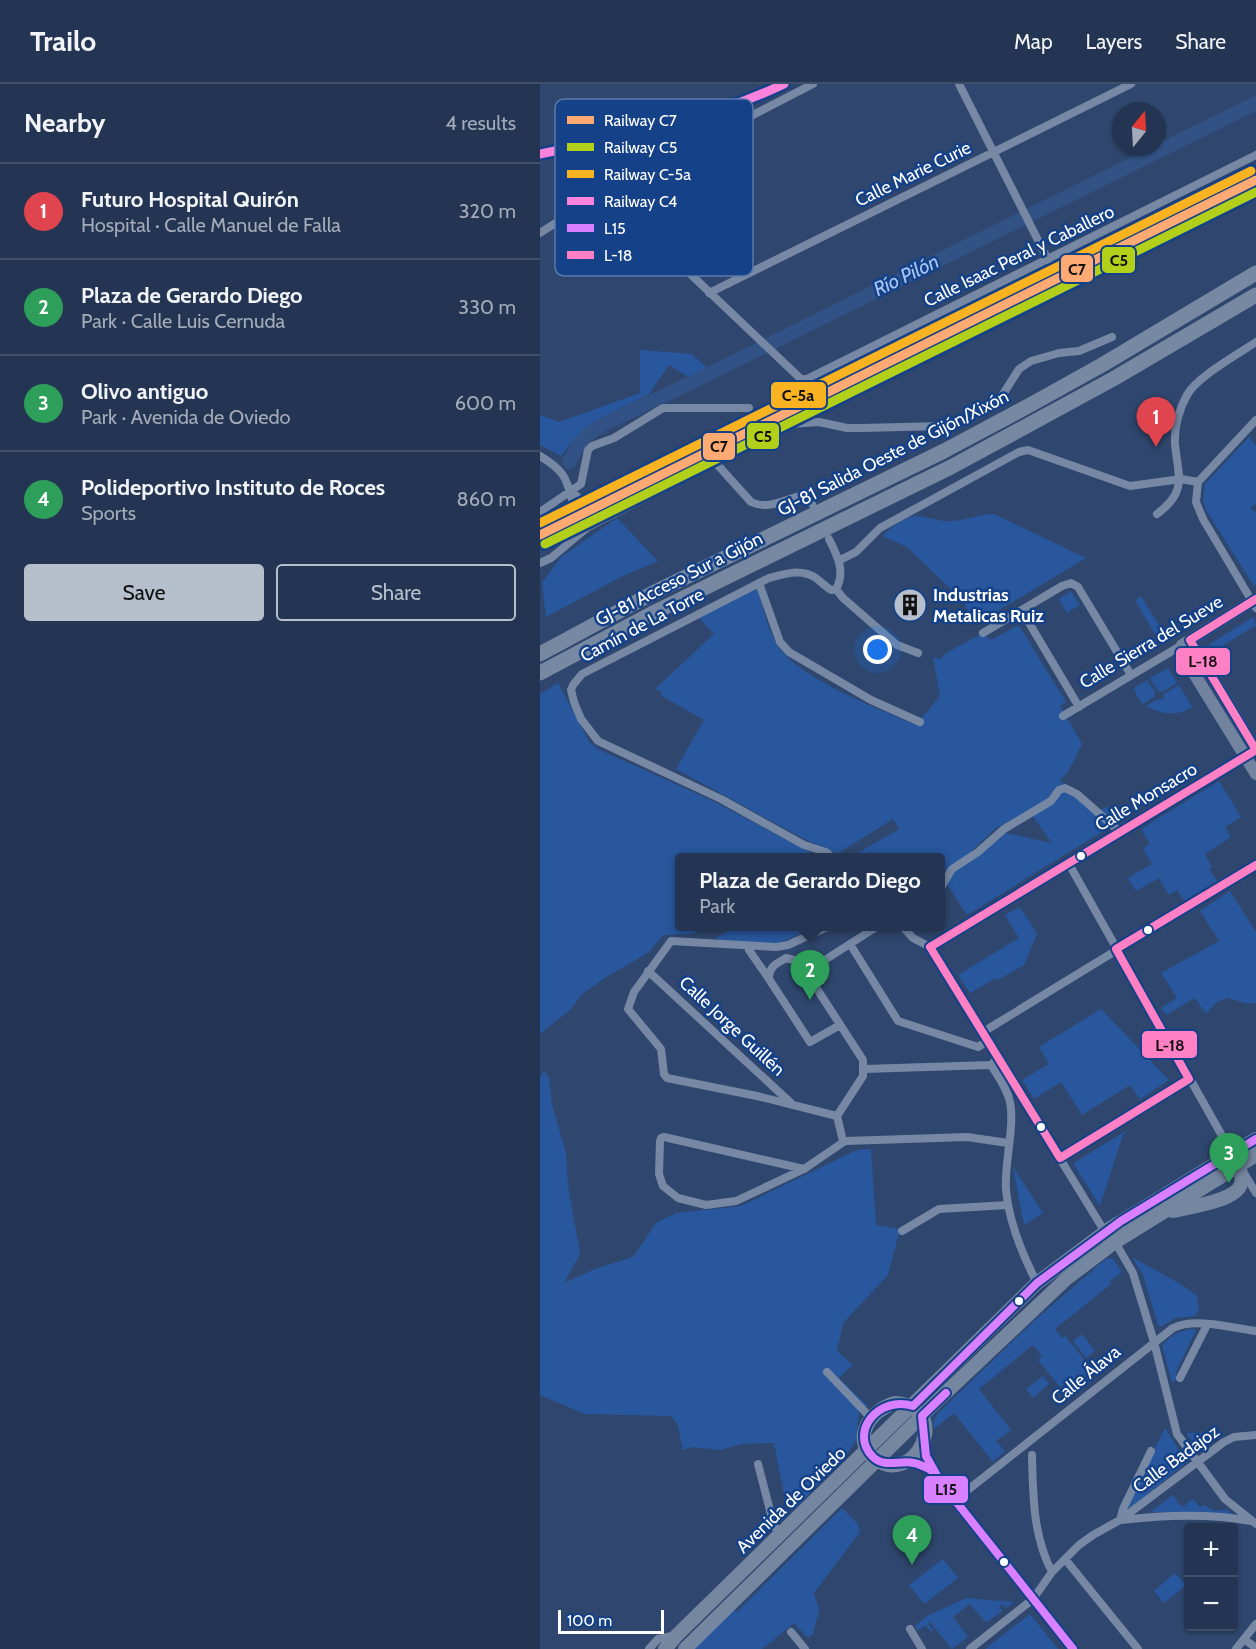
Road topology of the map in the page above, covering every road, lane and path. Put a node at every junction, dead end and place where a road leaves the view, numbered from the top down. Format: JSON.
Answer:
{"nodes":[{"id":1,"x":813,"y":84,"type":"edge"},
{"id":2,"x":959,"y":84,"type":"edge"},
{"id":3,"x":1131,"y":84,"type":"edge"},
{"id":4,"x":753,"y":115,"type":"edge"},
{"id":5,"x":993,"y":152,"type":"junction"},
{"id":6,"x":1256,"y":155,"type":"edge"},
{"id":7,"x":555,"y":223,"type":"edge"},
{"id":8,"x":540,"y":233,"type":"edge"},
{"id":9,"x":1048,"y":260,"type":"junction"},
{"id":10,"x":753,"y":271,"type":"edge"},
{"id":11,"x":1097,"y":272,"type":"dead end"},
{"id":12,"x":1256,"y":273,"type":"edge"},
{"id":13,"x":691,"y":276,"type":"edge"},
{"id":14,"x":743,"y":276,"type":"edge"},
{"id":15,"x":709,"y":293,"type":"junction"},
{"id":16,"x":1256,"y":295,"type":"edge"},
{"id":17,"x":1112,"y":338,"type":"dead end"},
{"id":18,"x":1256,"y":342,"type":"edge"},
{"id":19,"x":749,"y":408,"type":"dead end"},
{"id":20,"x":1256,"y":420,"type":"edge"},
{"id":21,"x":789,"y":424,"type":"junction"},
{"id":22,"x":540,"y":456,"type":"edge"},
{"id":23,"x":715,"y":462,"type":"junction"},
{"id":24,"x":1181,"y":479,"type":"junction"},
{"id":25,"x":1198,"y":482,"type":"junction"},
{"id":26,"x":571,"y":491,"type":"junction"},
{"id":27,"x":812,"y":504,"type":"dead end"},
{"id":28,"x":540,"y":512,"type":"edge"},
{"id":29,"x":1157,"y":514,"type":"dead end"},
{"id":30,"x":584,"y":516,"type":"junction"},
{"id":31,"x":829,"y":539,"type":"dead end"},
{"id":32,"x":840,"y":560,"type":"junction"},
{"id":33,"x":540,"y":563,"type":"edge"},
{"id":34,"x":759,"y":582,"type":"junction"},
{"id":35,"x":836,"y":589,"type":"junction"},
{"id":36,"x":1255,"y":603,"type":"edge"},
{"id":37,"x":1022,"y":611,"type":"junction"},
{"id":38,"x":983,"y":633,"type":"dead end"},
{"id":39,"x":1186,"y":643,"type":"junction"},
{"id":40,"x":918,"y":653,"type":"dead end"},
{"id":41,"x":540,"y":654,"type":"edge"},
{"id":42,"x":1164,"y":656,"type":"junction"},
{"id":43,"x":1186,"y":660,"type":"junction"},
{"id":44,"x":540,"y":673,"type":"edge"},
{"id":45,"x":1131,"y":675,"type":"junction"},
{"id":46,"x":1079,"y":706,"type":"junction"},
{"id":47,"x":1064,"y":716,"type":"dead end"},
{"id":48,"x":920,"y":722,"type":"dead end"},
{"id":49,"x":1252,"y":752,"type":"edge"},
{"id":50,"x":1256,"y":774,"type":"edge"},
{"id":51,"x":1120,"y":832,"type":"junction"},
{"id":52,"x":827,"y":853,"type":"edge"},
{"id":53,"x":1069,"y":864,"type":"junction"},
{"id":54,"x":1256,"y":865,"type":"edge"},
{"id":55,"x":945,"y":881,"type":"edge"},
{"id":56,"x":820,"y":931,"type":"edge"},
{"id":57,"x":871,"y":931,"type":"edge"},
{"id":58,"x":906,"y":931,"type":"edge"},
{"id":59,"x":850,"y":944,"type":"junction"},
{"id":60,"x":930,"y":947,"type":"junction"},
{"id":61,"x":1116,"y":949,"type":"junction"},
{"id":62,"x":749,"y":950,"type":"dead end"},
{"id":63,"x":648,"y":971,"type":"junction"},
{"id":64,"x":806,"y":972,"type":"junction"},
{"id":65,"x":769,"y":978,"type":"junction"},
{"id":66,"x":840,"y":1025,"type":"junction"},
{"id":67,"x":982,"y":1032,"type":"junction"},
{"id":68,"x":988,"y":1041,"type":"junction"},
{"id":69,"x":999,"y":1059,"type":"junction"},
{"id":70,"x":991,"y":1065,"type":"junction"},
{"id":71,"x":864,"y":1069,"type":"junction"},
{"id":72,"x":1190,"y":1079,"type":"junction"},
{"id":73,"x":793,"y":1105,"type":"junction"},
{"id":74,"x":837,"y":1116,"type":"junction"},
{"id":75,"x":1256,"y":1139,"type":"edge"},
{"id":76,"x":843,"y":1141,"type":"junction"},
{"id":77,"x":1008,"y":1143,"type":"junction"},
{"id":78,"x":1256,"y":1155,"type":"edge"},
{"id":79,"x":1060,"y":1158,"type":"junction"},
{"id":80,"x":1236,"y":1159,"type":"junction"},
{"id":81,"x":804,"y":1169,"type":"junction"},
{"id":82,"x":1256,"y":1193,"type":"edge"},
{"id":83,"x":1008,"y":1205,"type":"junction"},
{"id":84,"x":1157,"y":1216,"type":"junction"},
{"id":85,"x":902,"y":1231,"type":"dead end"},
{"id":86,"x":1110,"y":1237,"type":"junction"},
{"id":87,"x":1037,"y":1283,"type":"junction"},
{"id":88,"x":1207,"y":1325,"type":"junction"},
{"id":89,"x":1256,"y":1331,"type":"edge"},
{"id":90,"x":1154,"y":1342,"type":"junction"},
{"id":91,"x":828,"y":1372,"type":"dead end"},
{"id":92,"x":1180,"y":1378,"type":"dead end"},
{"id":93,"x":927,"y":1392,"type":"junction"},
{"id":94,"x":895,"y":1403,"type":"junction"},
{"id":95,"x":918,"y":1411,"type":"junction"},
{"id":96,"x":868,"y":1424,"type":"junction"},
{"id":97,"x":1256,"y":1435,"type":"edge"},
{"id":98,"x":923,"y":1444,"type":"junction"},
{"id":99,"x":1151,"y":1451,"type":"dead end"},
{"id":100,"x":1032,"y":1455,"type":"dead end"},
{"id":101,"x":880,"y":1457,"type":"junction"},
{"id":102,"x":907,"y":1462,"type":"junction"},
{"id":103,"x":1198,"y":1463,"type":"junction"},
{"id":104,"x":758,"y":1464,"type":"dead end"},
{"id":105,"x":846,"y":1470,"type":"junction"},
{"id":106,"x":931,"y":1470,"type":"junction"},
{"id":107,"x":955,"y":1500,"type":"junction"},
{"id":108,"x":1120,"y":1520,"type":"junction"},
{"id":109,"x":1255,"y":1523,"type":"edge"},
{"id":110,"x":781,"y":1534,"type":"junction"},
{"id":111,"x":1065,"y":1560,"type":"junction"},
{"id":112,"x":1052,"y":1572,"type":"junction"},
{"id":113,"x":1033,"y":1599,"type":"junction"},
{"id":114,"x":1256,"y":1624,"type":"edge"},
{"id":115,"x":910,"y":1629,"type":"dead end"},
{"id":116,"x":791,"y":1632,"type":"dead end"},
{"id":117,"x":677,"y":1635,"type":"junction"},
{"id":118,"x":1244,"y":1639,"type":"junction"},
{"id":119,"x":1256,"y":1648,"type":"edge"},
{"id":120,"x":649,"y":1649,"type":"edge"},
{"id":121,"x":665,"y":1649,"type":"edge"},
{"id":122,"x":685,"y":1649,"type":"edge"},
{"id":123,"x":805,"y":1649,"type":"edge"},
{"id":124,"x":922,"y":1649,"type":"edge"},
{"id":125,"x":970,"y":1649,"type":"edge"},
{"id":126,"x":1073,"y":1649,"type":"edge"},
{"id":127,"x":1138,"y":1649,"type":"edge"},
{"id":128,"x":1236,"y":1649,"type":"edge"}],
"edges":[{"from":1,"to":4,"type":"street"},
{"from":2,"to":5,"type":"street"},
{"from":3,"to":5,"type":"street","name":"Calle Marie Curie"},
{"from":5,"to":9,"type":"street"},
{"from":5,"to":10,"type":"street","name":"Calle Marie Curie"},
{"from":6,"to":9,"type":"street","name":"Calle Isaac Peral y Caballero"},
{"from":7,"to":8,"type":"street"},
{"from":9,"to":15,"type":"street","name":"Calle Isaac Peral y Caballero"},
{"from":11,"to":21,"type":"street"},
{"from":12,"to":41,"type":"highway","name":"GJ-81 Salida Oeste de Gijón/Xixón"},
{"from":13,"to":15,"type":"street"},
{"from":14,"to":15,"type":"street","name":"Calle Marie Curie"},
{"from":16,"to":44,"type":"highway","name":"GJ-81 Acceso Sur a Gijón"},
{"from":17,"to":21,"type":"street"},
{"from":18,"to":24,"type":"street"},
{"from":19,"to":26,"type":"street"},
{"from":20,"to":25,"type":"street"},
{"from":21,"to":23,"type":"street"},
{"from":22,"to":26,"type":"street"},
{"from":23,"to":27,"type":"street"},
{"from":23,"to":30,"type":"street"},
{"from":24,"to":25,"type":"street"},
{"from":24,"to":29,"type":"street"},
{"from":24,"to":32,"type":"street"},
{"from":25,"to":36,"type":"street"},
{"from":26,"to":28,"type":"street"},
{"from":26,"to":30,"type":"street"},
{"from":30,"to":33,"type":"street"},
{"from":31,"to":32,"type":"street"},
{"from":32,"to":35,"type":"street"},
{"from":34,"to":35,"type":"street","name":"Camín de La Torre"},
{"from":34,"to":48,"type":"street"},
{"from":34,"to":52,"type":"street","name":"Camín de La Torre"},
{"from":35,"to":40,"type":"street","name":"Camín de La Torre"},
{"from":36,"to":39,"type":"street","name":"Calle Sierra del Sueve"},
{"from":37,"to":38,"type":"street"},
{"from":37,"to":45,"type":"street"},
{"from":37,"to":46,"type":"street"},
{"from":39,"to":42,"type":"street","name":"Calle Sierra del Sueve"},
{"from":39,"to":43,"type":"street"},
{"from":39,"to":49,"type":"street"},
{"from":42,"to":43,"type":"street"},
{"from":42,"to":45,"type":"street","name":"Calle Sierra del Sueve"},
{"from":43,"to":49,"type":"street"},
{"from":45,"to":46,"type":"street","name":"Calle Sierra del Sueve"},
{"from":46,"to":47,"type":"street","name":"Calle Sierra del Sueve"},
{"from":49,"to":50,"type":"street"},
{"from":49,"to":51,"type":"street","name":"Calle Monsacro"},
{"from":51,"to":53,"type":"street","name":"Calle Monsacro"},
{"from":51,"to":55,"type":"street"},
{"from":53,"to":60,"type":"street","name":"Calle Monsacro"},
{"from":53,"to":61,"type":"street"},
{"from":54,"to":61,"type":"street"},
{"from":56,"to":63,"type":"street"},
{"from":57,"to":59,"type":"street"},
{"from":58,"to":60,"type":"street"},
{"from":59,"to":64,"type":"street"},
{"from":59,"to":68,"type":"street"},
{"from":60,"to":67,"type":"street"},
{"from":61,"to":67,"type":"street"},
{"from":61,"to":72,"type":"street"},
{"from":62,"to":65,"type":"street"},
{"from":63,"to":73,"type":"street","name":"Calle Jorge Guillén"},
{"from":63,"to":73,"type":"street"},
{"from":64,"to":65,"type":"street"},
{"from":64,"to":66,"type":"street"},
{"from":65,"to":66,"type":"street"},
{"from":66,"to":71,"type":"street"},
{"from":67,"to":68,"type":"street"},
{"from":68,"to":69,"type":"street"},
{"from":69,"to":70,"type":"street"},
{"from":69,"to":79,"type":"street"},
{"from":70,"to":71,"type":"street"},
{"from":70,"to":77,"type":"street"},
{"from":71,"to":74,"type":"street"},
{"from":72,"to":79,"type":"street"},
{"from":72,"to":80,"type":"street"},
{"from":73,"to":74,"type":"street"},
{"from":74,"to":76,"type":"street"},
{"from":75,"to":80,"type":"main road","name":"Avenida de Oviedo"},
{"from":76,"to":77,"type":"street"},
{"from":76,"to":81,"type":"street"},
{"from":77,"to":83,"type":"street"},
{"from":78,"to":80,"type":"main road","name":"Avenida de Oviedo"},
{"from":79,"to":86,"type":"street"},
{"from":80,"to":82,"type":"street"},
{"from":80,"to":84,"type":"main road","name":"Avenida de Oviedo"},
{"from":80,"to":84,"type":"main road","name":"Avenida de Oviedo"},
{"from":80,"to":86,"type":"main road","name":"Avenida de Oviedo"},
{"from":81,"to":81,"type":"street"},
{"from":83,"to":85,"type":"street"},
{"from":83,"to":87,"type":"street"},
{"from":84,"to":86,"type":"main road","name":"Avenida de Oviedo"},
{"from":86,"to":87,"type":"main road","name":"Avenida de Oviedo"},
{"from":86,"to":90,"type":"street"},
{"from":86,"to":95,"type":"main road","name":"Avenida de Oviedo"},
{"from":87,"to":93,"type":"main road","name":"Avenida de Oviedo"},
{"from":88,"to":89,"type":"street","name":"Calle Álava"},
{"from":88,"to":90,"type":"street","name":"Calle Álava"},
{"from":88,"to":92,"type":"street"},
{"from":90,"to":103,"type":"street"},
{"from":90,"to":107,"type":"street","name":"Calle Álava"},
{"from":91,"to":96,"type":"street"},
{"from":93,"to":94,"type":"street"},
{"from":93,"to":95,"type":"main road","name":"Avenida de Oviedo"},
{"from":94,"to":95,"type":"main road"},
{"from":94,"to":96,"type":"main road"},
{"from":95,"to":98,"type":"main road"},
{"from":95,"to":101,"type":"main road","name":"Avenida de Oviedo"},
{"from":96,"to":101,"type":"main road"},
{"from":96,"to":105,"type":"street"},
{"from":97,"to":103,"type":"street","name":"Calle Badajoz"},
{"from":98,"to":102,"type":"main road"},
{"from":98,"to":106,"type":"street"},
{"from":99,"to":108,"type":"street"},
{"from":100,"to":112,"type":"street"},
{"from":101,"to":102,"type":"main road"},
{"from":101,"to":105,"type":"main road","name":"Avenida de Oviedo"},
{"from":101,"to":122,"type":"main road","name":"Avenida de Oviedo"},
{"from":102,"to":106,"type":"street"},
{"from":103,"to":108,"type":"street","name":"Calle Badajoz"},
{"from":103,"to":109,"type":"street"},
{"from":104,"to":110,"type":"street"},
{"from":105,"to":110,"type":"main road","name":"Avenida de Oviedo"},
{"from":106,"to":107,"type":"street"},
{"from":107,"to":113,"type":"street"},
{"from":108,"to":109,"type":"street"},
{"from":108,"to":111,"type":"street","name":"Calle Badajoz"},
{"from":110,"to":117,"type":"main road","name":"Avenida de Oviedo"},
{"from":111,"to":112,"type":"street","name":"Calle Badajoz"},
{"from":111,"to":127,"type":"street"},
{"from":112,"to":113,"type":"street","name":"Calle Badajoz"},
{"from":113,"to":125,"type":"street","name":"Calle Badajoz"},
{"from":113,"to":126,"type":"street"},
{"from":114,"to":118,"type":"street"},
{"from":115,"to":124,"type":"street"},
{"from":116,"to":123,"type":"street"},
{"from":117,"to":120,"type":"street"},
{"from":117,"to":121,"type":"main road","name":"Avenida de Oviedo"},
{"from":118,"to":119,"type":"street"},
{"from":118,"to":128,"type":"street"}]}
